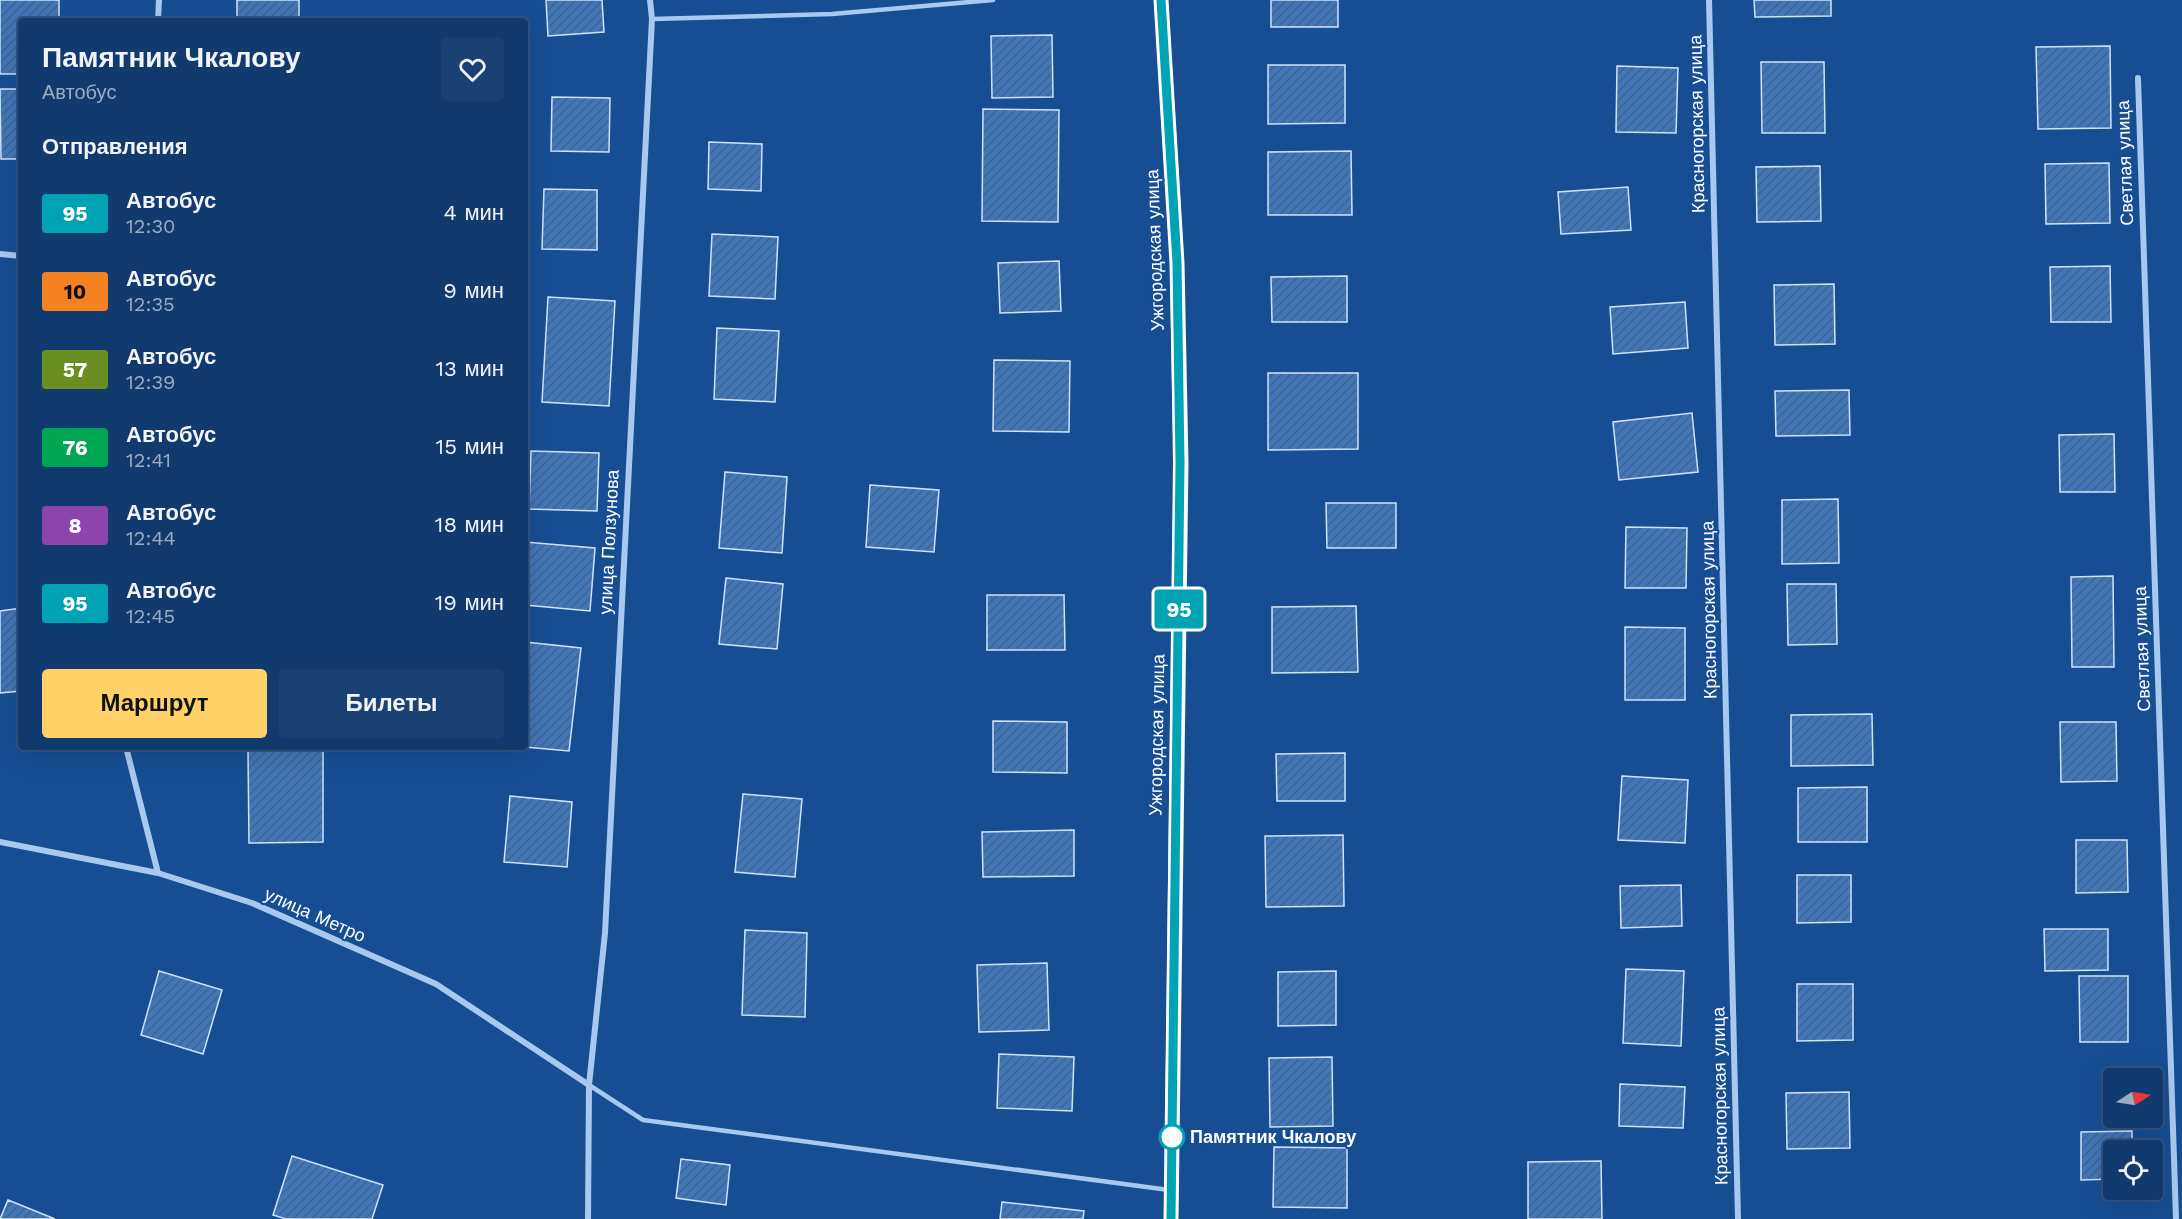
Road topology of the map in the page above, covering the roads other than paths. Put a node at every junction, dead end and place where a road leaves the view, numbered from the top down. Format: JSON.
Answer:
{"nodes":[{"id":1,"x":159,"y":0,"type":"edge"},
{"id":2,"x":650,"y":0,"type":"edge"},
{"id":3,"x":993,"y":0,"type":"edge"},
{"id":4,"x":1161,"y":0,"type":"edge"},
{"id":5,"x":1709,"y":0,"type":"edge"},
{"id":6,"x":158,"y":18,"type":"edge"},
{"id":7,"x":652,"y":19,"type":"junction"},
{"id":8,"x":2138,"y":78,"type":"dead end"},
{"id":9,"x":0,"y":254,"type":"edge"},
{"id":10,"x":18,"y":256,"type":"edge"},
{"id":11,"x":127,"y":750,"type":"edge"},
{"id":12,"x":0,"y":842,"type":"edge"},
{"id":13,"x":158,"y":873,"type":"junction"},
{"id":14,"x":589,"y":1085,"type":"junction"},
{"id":15,"x":1171,"y":1190,"type":"junction"},
{"id":16,"x":588,"y":1219,"type":"edge"},
{"id":17,"x":1171,"y":1219,"type":"edge"},
{"id":18,"x":1738,"y":1219,"type":"edge"},
{"id":19,"x":2176,"y":1219,"type":"edge"}],
"edges":[{"from":1,"to":6,"type":"street"},
{"from":2,"to":7,"type":"street","name":"улица Ползунова"},
{"from":3,"to":7,"type":"lane"},
{"from":4,"to":15,"type":"main road","name":"Ужгородская улица"},
{"from":5,"to":18,"type":"street","name":"Красногорская улица"},
{"from":7,"to":14,"type":"street","name":"улица Ползунова"},
{"from":8,"to":19,"type":"street","name":"Светлая улица"},
{"from":9,"to":10,"type":"street"},
{"from":11,"to":13,"type":"street"},
{"from":12,"to":13,"type":"street","name":"улица Метро"},
{"from":13,"to":14,"type":"street","name":"улица Метро"},
{"from":14,"to":15,"type":"lane"},
{"from":14,"to":16,"type":"street","name":"улица Ползунова"},
{"from":15,"to":17,"type":"main road","name":"Ужгородская улица"}]}
